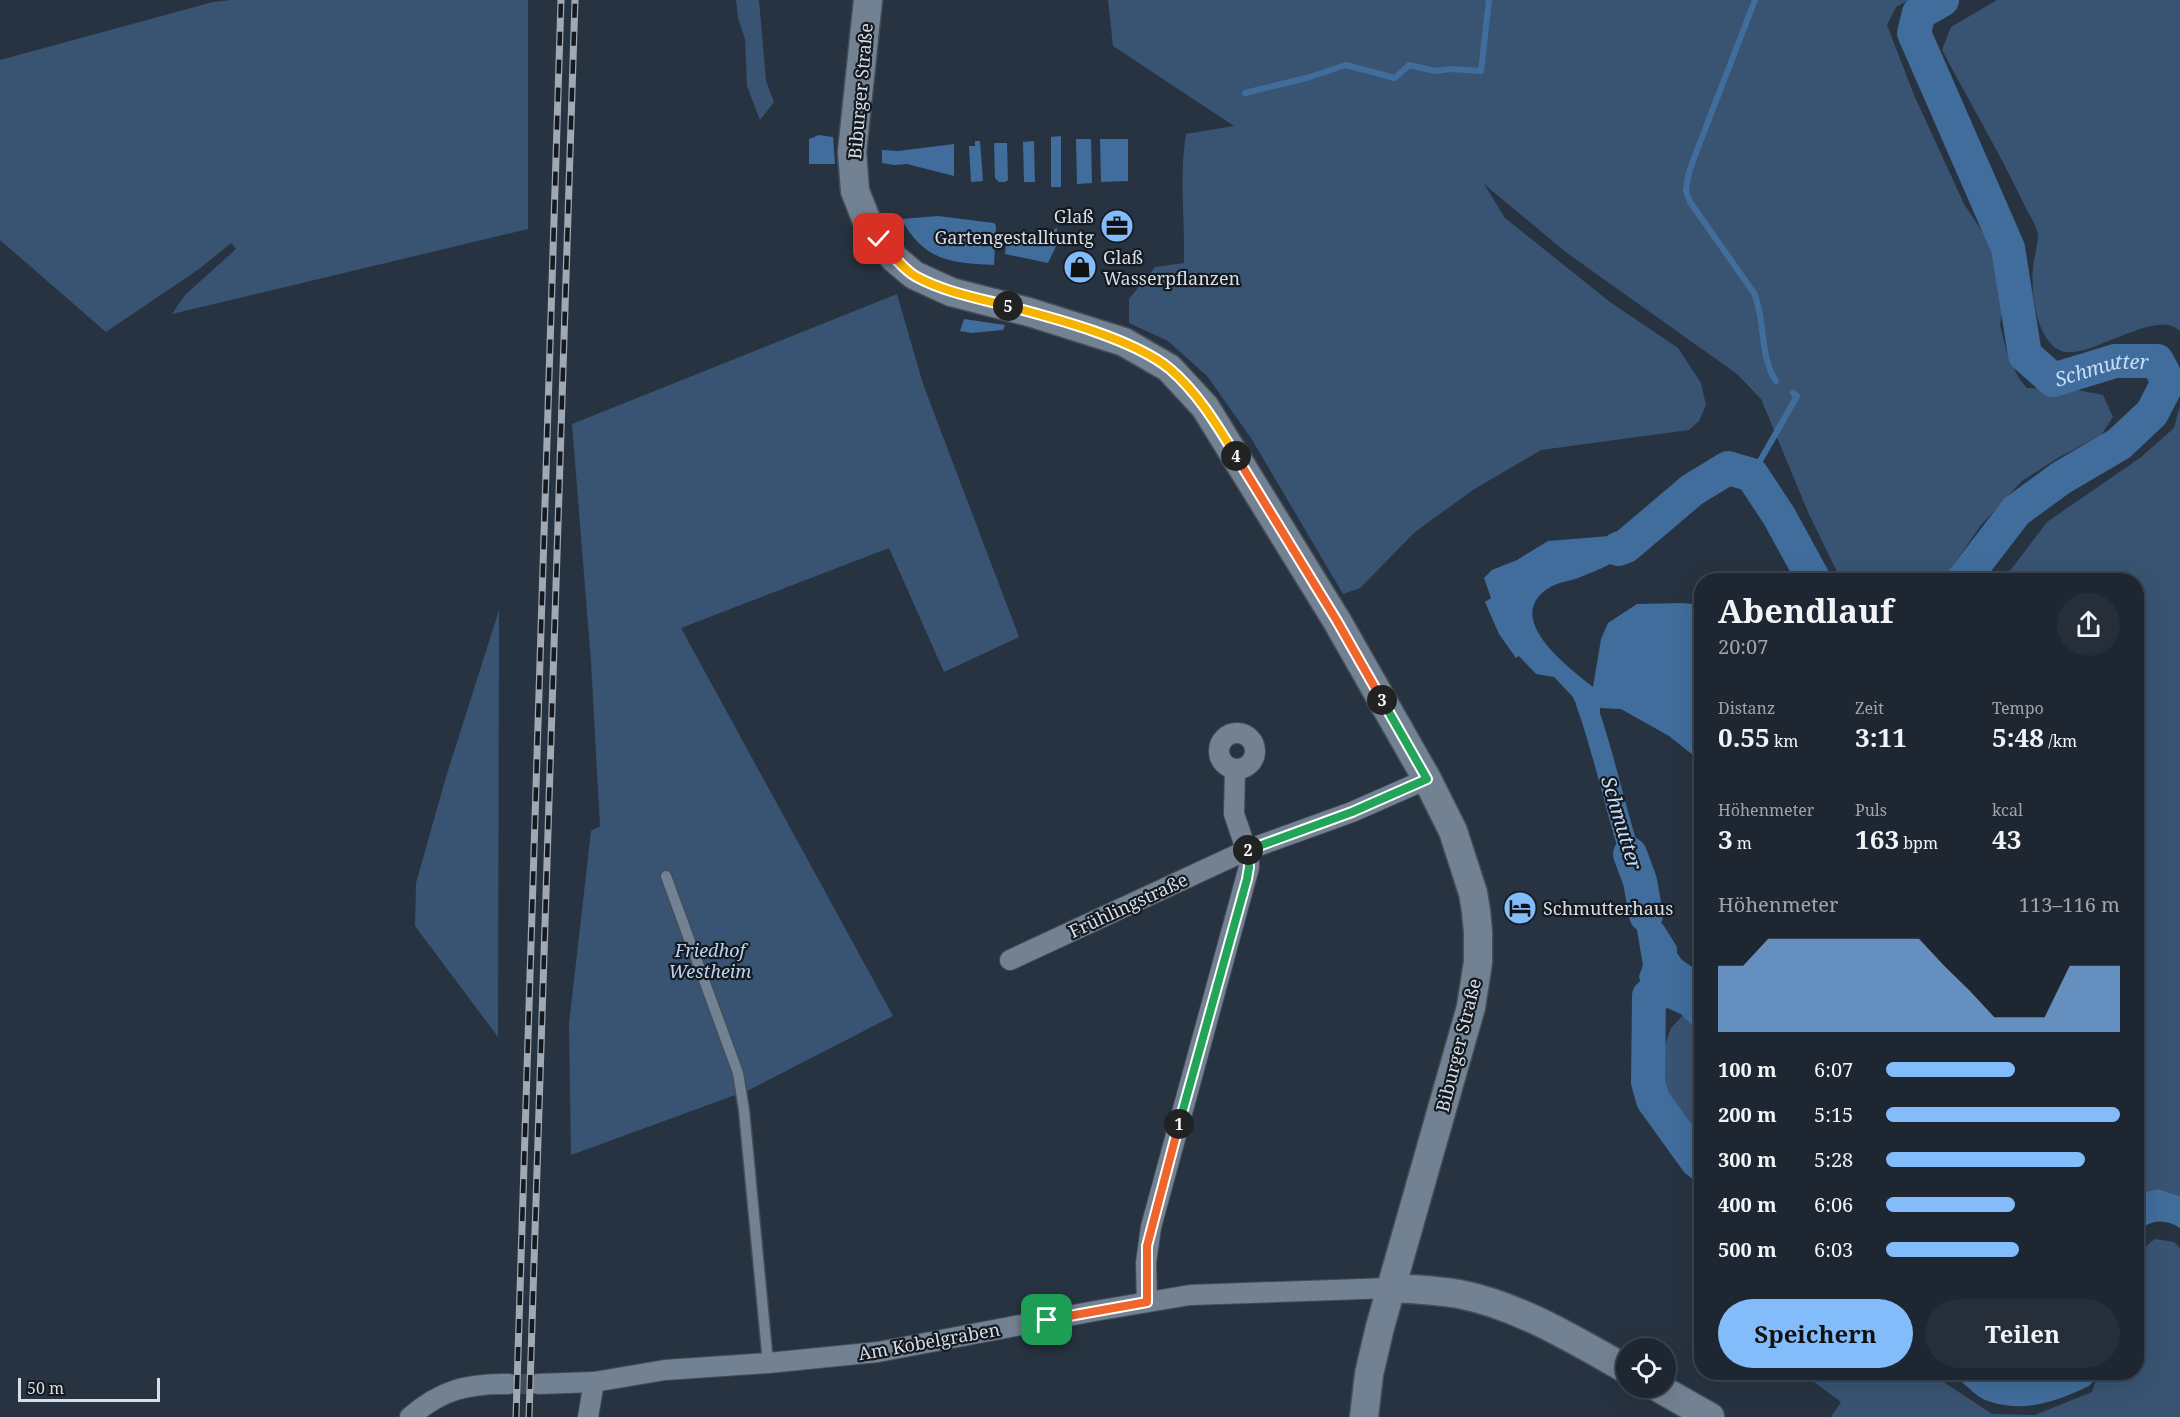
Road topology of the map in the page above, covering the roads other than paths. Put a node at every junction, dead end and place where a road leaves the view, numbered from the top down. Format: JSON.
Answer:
{"nodes":[{"id":1,"x":868,"y":0,"type":"edge"},
{"id":2,"x":1235,"y":769,"type":"dead end"},
{"id":3,"x":1427,"y":779,"type":"junction"},
{"id":4,"x":1247,"y":850,"type":"junction"},
{"id":5,"x":666,"y":876,"type":"dead end"},
{"id":6,"x":1010,"y":960,"type":"dead end"},
{"id":7,"x":1390,"y":1288,"type":"junction"},
{"id":8,"x":1147,"y":1302,"type":"junction"},
{"id":9,"x":768,"y":1363,"type":"junction"},
{"id":10,"x":1616,"y":1363,"type":"edge"},
{"id":11,"x":594,"y":1382,"type":"junction"},
{"id":12,"x":509,"y":1384,"type":"tunnel mouth"},
{"id":13,"x":538,"y":1384,"type":"tunnel mouth"},
{"id":14,"x":1673,"y":1398,"type":"edge"},
{"id":15,"x":1692,"y":1412,"type":"edge"},
{"id":16,"x":410,"y":1417,"type":"edge"},
{"id":17,"x":588,"y":1417,"type":"edge"},
{"id":18,"x":1364,"y":1417,"type":"edge"}],
"edges":[{"from":1,"to":3,"type":"street","name":"Biburger Straße"},
{"from":2,"to":4,"type":"street"},
{"from":3,"to":4,"type":"street","name":"Frühlingstraße"},
{"from":3,"to":7,"type":"street","name":"Biburger Straße"},
{"from":4,"to":6,"type":"street","name":"Frühlingstraße"},
{"from":4,"to":8,"type":"street"},
{"from":5,"to":9,"type":"lane"},
{"from":7,"to":8,"type":"street","name":"Am Kobelgraben"},
{"from":7,"to":10,"type":"street"},
{"from":7,"to":18,"type":"street","name":"Biburger Straße"},
{"from":8,"to":9,"type":"street","name":"Am Kobelgraben"},
{"from":9,"to":11,"type":"street","name":"Am Kobelgraben"},
{"from":11,"to":13,"type":"street","name":"Am Kobelgraben"},
{"from":11,"to":17,"type":"street"},
{"from":12,"to":16,"type":"street"},
{"from":14,"to":15,"type":"street"}]}
